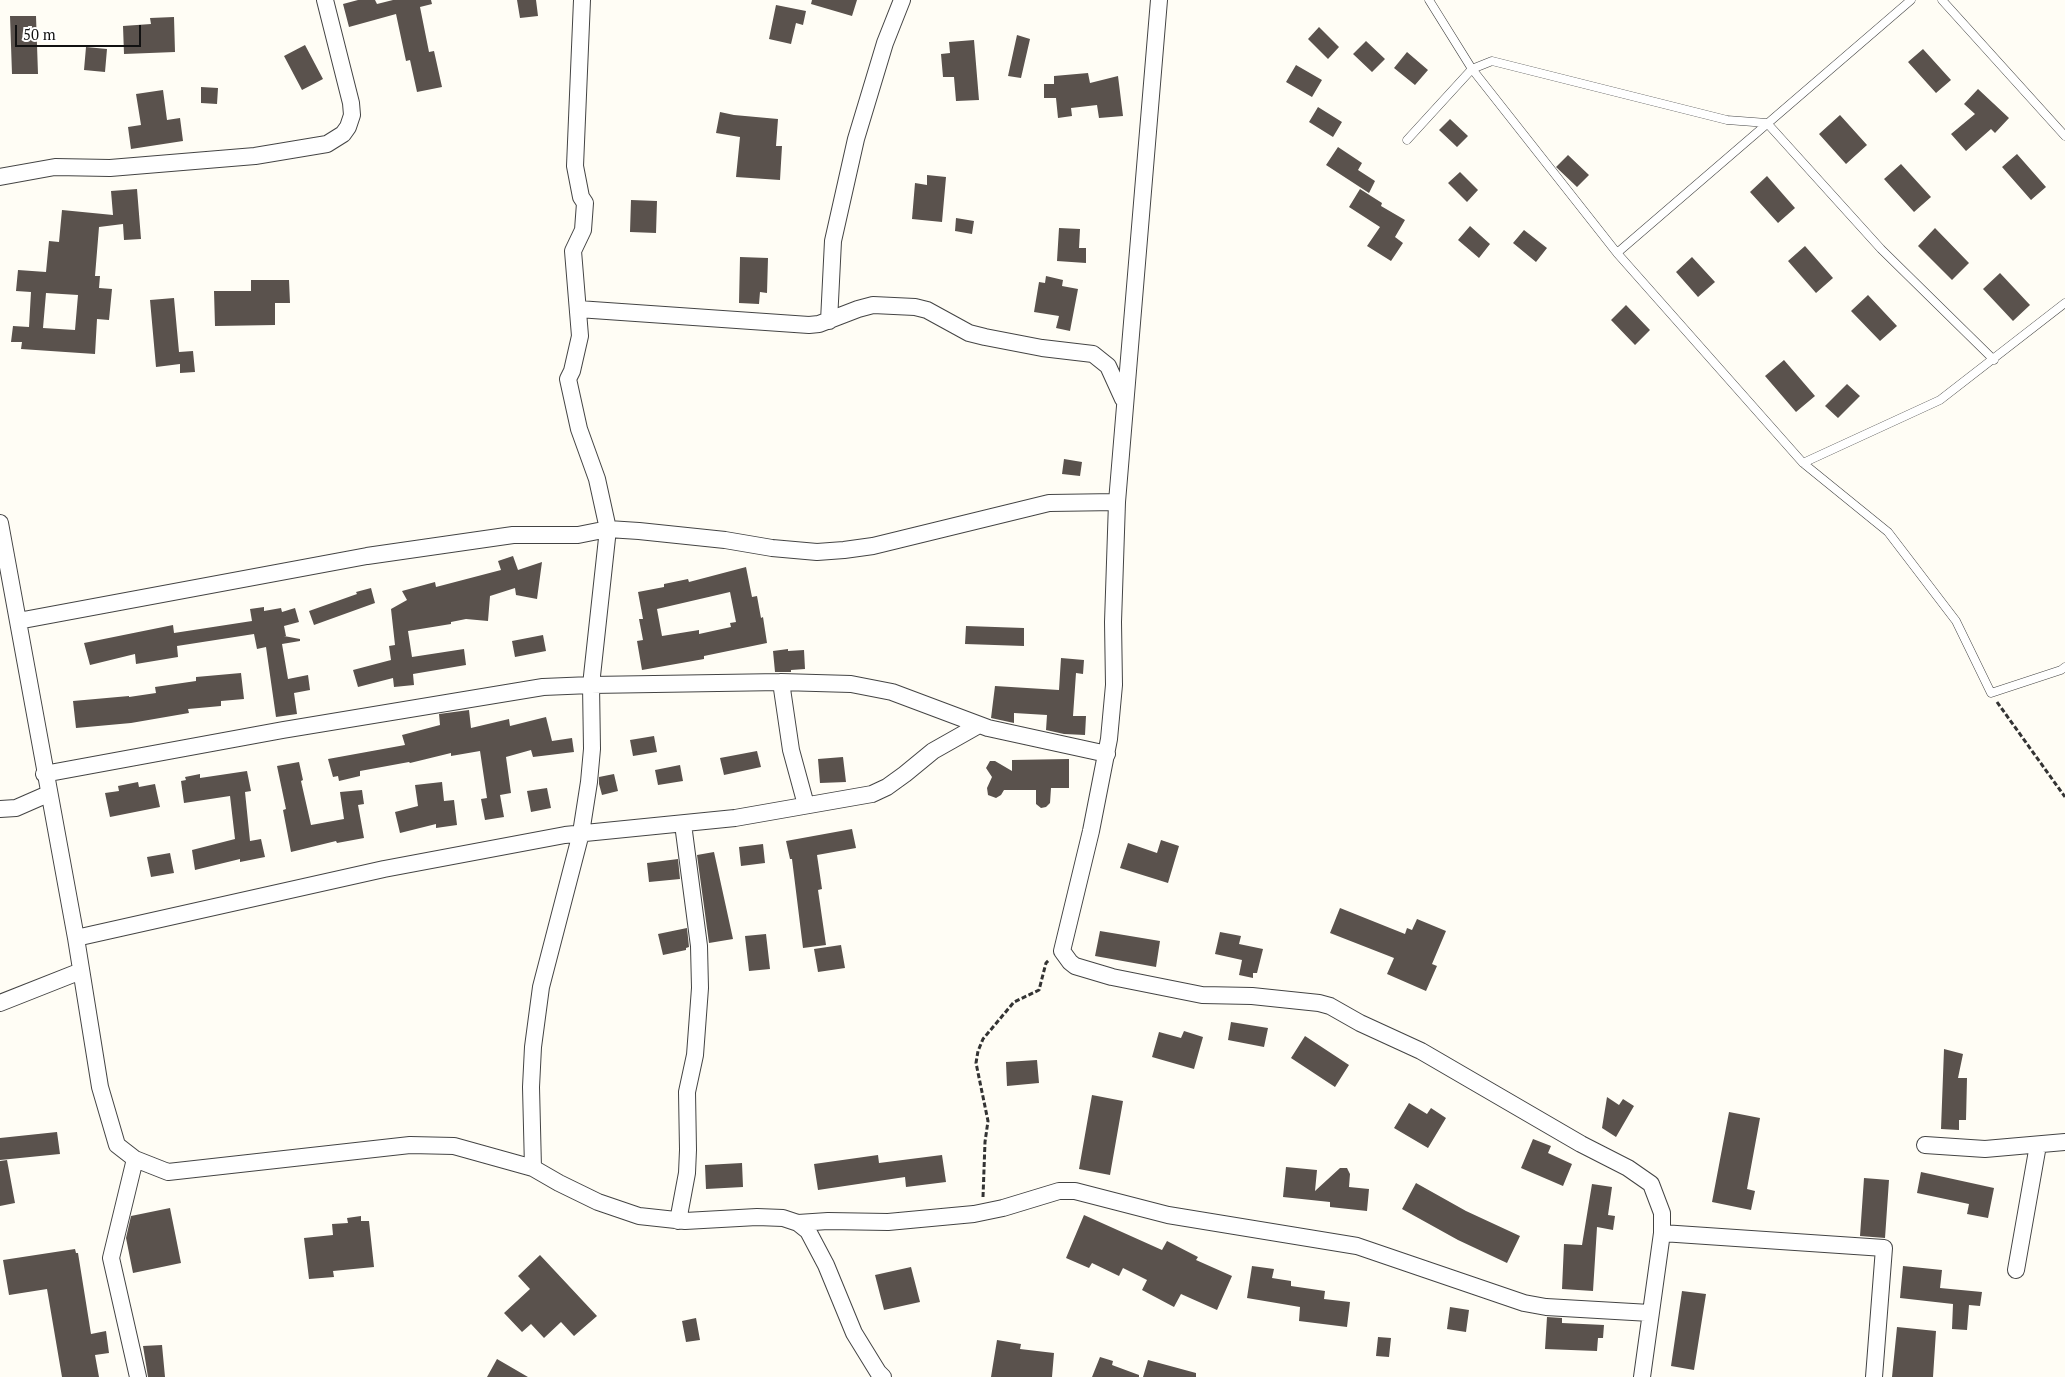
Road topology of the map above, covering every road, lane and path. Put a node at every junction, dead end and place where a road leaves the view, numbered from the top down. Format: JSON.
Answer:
{"nodes":[{"id":1,"x":324,"y":0,"type":"edge"},
{"id":2,"x":582,"y":0,"type":"edge"},
{"id":3,"x":902,"y":0,"type":"edge"},
{"id":4,"x":1159,"y":0,"type":"edge"},
{"id":5,"x":1429,"y":0,"type":"edge"},
{"id":6,"x":1910,"y":0,"type":"edge"},
{"id":7,"x":1942,"y":0,"type":"edge"},
{"id":8,"x":1472,"y":69,"type":"junction"},
{"id":9,"x":1767,"y":123,"type":"junction"},
{"id":10,"x":2065,"y":136,"type":"edge"},
{"id":11,"x":1407,"y":140,"type":"dead end"},
{"id":12,"x":0,"y":176,"type":"edge"},
{"id":13,"x":1617,"y":253,"type":"junction"},
{"id":14,"x":2065,"y":303,"type":"edge"},
{"id":15,"x":578,"y":308,"type":"junction"},
{"id":16,"x":829,"y":321,"type":"junction"},
{"id":17,"x":1994,"y":360,"type":"junction"},
{"id":18,"x":1124,"y":401,"type":"junction"},
{"id":19,"x":1803,"y":463,"type":"junction"},
{"id":20,"x":1117,"y":502,"type":"junction"},
{"id":21,"x":0,"y":524,"type":"edge"},
{"id":22,"x":608,"y":530,"type":"junction"},
{"id":23,"x":18,"y":621,"type":"junction"},
{"id":24,"x":2065,"y":667,"type":"edge"},
{"id":25,"x":781,"y":682,"type":"junction"},
{"id":26,"x":591,"y":684,"type":"junction"},
{"id":27,"x":1991,"y":693,"type":"junction"},
{"id":28,"x":980,"y":725,"type":"junction"},
{"id":29,"x":1107,"y":754,"type":"junction"},
{"id":30,"x":44,"y":774,"type":"junction"},
{"id":31,"x":48,"y":794,"type":"junction"},
{"id":32,"x":2065,"y":797,"type":"edge"},
{"id":33,"x":806,"y":805,"type":"junction"},
{"id":34,"x":0,"y":809,"type":"edge"},
{"id":35,"x":683,"y":824,"type":"junction"},
{"id":36,"x":581,"y":832,"type":"junction"},
{"id":37,"x":76,"y":938,"type":"junction"},
{"id":38,"x":1064,"y":944,"type":"junction"},
{"id":39,"x":81,"y":970,"type":"junction"},
{"id":40,"x":0,"y":1003,"type":"edge"},
{"id":41,"x":2065,"y":1142,"type":"edge"},
{"id":42,"x":1925,"y":1145,"type":"dead end"},
{"id":43,"x":2038,"y":1145,"type":"junction"},
{"id":44,"x":135,"y":1159,"type":"junction"},
{"id":45,"x":533,"y":1168,"type":"junction"},
{"id":46,"x":983,"y":1212,"type":"junction"},
{"id":47,"x":678,"y":1221,"type":"junction"},
{"id":48,"x":798,"y":1223,"type":"junction"},
{"id":49,"x":1662,"y":1233,"type":"junction"},
{"id":50,"x":2016,"y":1270,"type":"dead end"},
{"id":51,"x":1650,"y":1313,"type":"junction"},
{"id":52,"x":138,"y":1377,"type":"edge"},
{"id":53,"x":883,"y":1377,"type":"edge"},
{"id":54,"x":1642,"y":1377,"type":"edge"},
{"id":55,"x":1874,"y":1377,"type":"edge"}],
"edges":[{"from":1,"to":12,"type":"street"},
{"from":2,"to":15,"type":"street"},
{"from":3,"to":16,"type":"street"},
{"from":4,"to":18,"type":"street"},
{"from":5,"to":8,"type":"lane"},
{"from":6,"to":9,"type":"lane"},
{"from":7,"to":10,"type":"lane"},
{"from":8,"to":9,"type":"lane"},
{"from":8,"to":11,"type":"lane"},
{"from":8,"to":13,"type":"lane"},
{"from":9,"to":13,"type":"lane"},
{"from":9,"to":17,"type":"lane"},
{"from":13,"to":19,"type":"lane"},
{"from":14,"to":17,"type":"lane"},
{"from":15,"to":16,"type":"street"},
{"from":15,"to":22,"type":"street"},
{"from":16,"to":18,"type":"street"},
{"from":17,"to":19,"type":"lane"},
{"from":18,"to":20,"type":"street"},
{"from":19,"to":27,"type":"lane"},
{"from":20,"to":22,"type":"street"},
{"from":20,"to":29,"type":"street"},
{"from":21,"to":23,"type":"street"},
{"from":22,"to":23,"type":"street"},
{"from":22,"to":26,"type":"street"},
{"from":23,"to":30,"type":"street"},
{"from":24,"to":27,"type":"lane"},
{"from":25,"to":26,"type":"street"},
{"from":25,"to":28,"type":"street"},
{"from":25,"to":33,"type":"street"},
{"from":26,"to":30,"type":"street"},
{"from":26,"to":36,"type":"street"},
{"from":27,"to":32,"type":"path"},
{"from":28,"to":29,"type":"street"},
{"from":28,"to":33,"type":"street"},
{"from":29,"to":38,"type":"street"},
{"from":30,"to":31,"type":"street"},
{"from":31,"to":34,"type":"street"},
{"from":31,"to":37,"type":"street"},
{"from":33,"to":35,"type":"street"},
{"from":35,"to":36,"type":"street"},
{"from":35,"to":47,"type":"street"},
{"from":36,"to":37,"type":"street"},
{"from":36,"to":45,"type":"street"},
{"from":37,"to":39,"type":"street"},
{"from":38,"to":46,"type":"path"},
{"from":38,"to":49,"type":"street"},
{"from":39,"to":40,"type":"street"},
{"from":39,"to":44,"type":"street"},
{"from":41,"to":43,"type":"street"},
{"from":42,"to":43,"type":"street"},
{"from":43,"to":50,"type":"street"},
{"from":44,"to":45,"type":"street"},
{"from":44,"to":52,"type":"street"},
{"from":45,"to":47,"type":"street"},
{"from":46,"to":48,"type":"street"},
{"from":46,"to":51,"type":"street"},
{"from":47,"to":48,"type":"street"},
{"from":48,"to":53,"type":"street"},
{"from":49,"to":51,"type":"street"},
{"from":49,"to":55,"type":"street"},
{"from":51,"to":54,"type":"street"}]}
